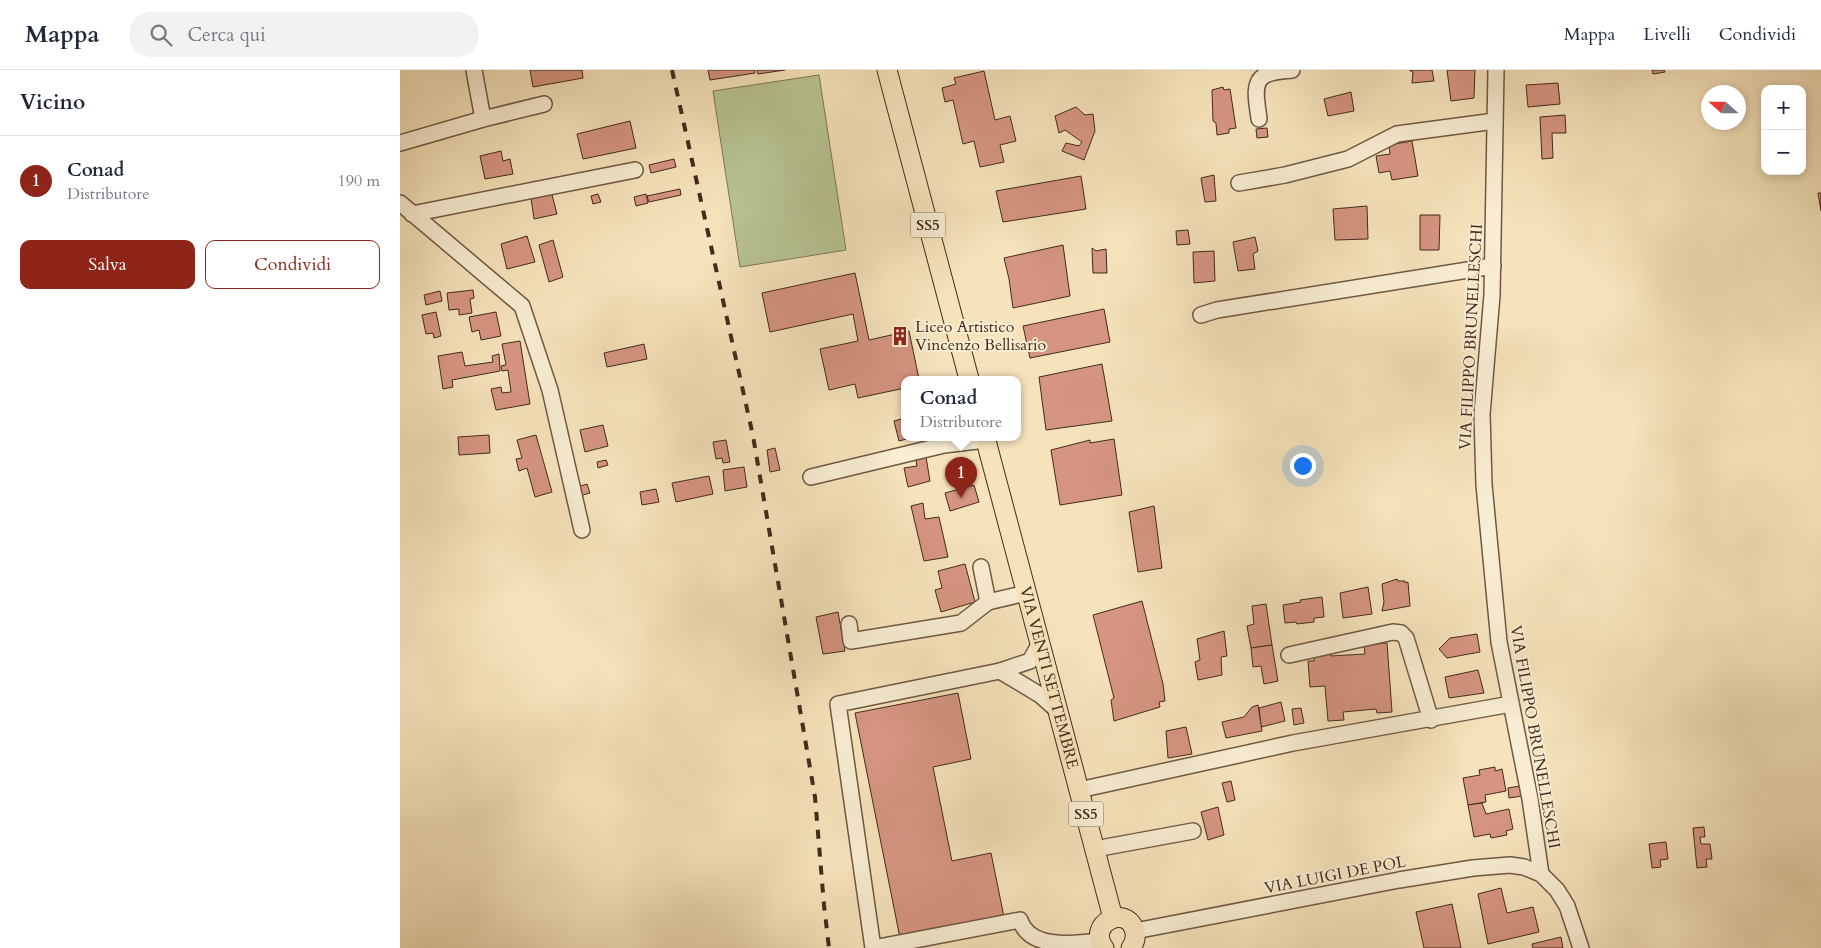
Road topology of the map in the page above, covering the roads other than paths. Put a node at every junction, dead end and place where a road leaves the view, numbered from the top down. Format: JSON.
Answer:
{"nodes":[{"id":1,"x":474,"y":70,"type":"edge"},
{"id":2,"x":887,"y":70,"type":"edge"},
{"id":3,"x":1292,"y":70,"type":"edge"},
{"id":4,"x":1496,"y":70,"type":"edge"},
{"id":5,"x":544,"y":104,"type":"dead end"},
{"id":6,"x":483,"y":119,"type":"junction"},
{"id":7,"x":1259,"y":119,"type":"dead end"},
{"id":8,"x":1495,"y":121,"type":"junction"},
{"id":9,"x":400,"y":143,"type":"edge"},
{"id":10,"x":635,"y":170,"type":"dead end"},
{"id":11,"x":1239,"y":183,"type":"dead end"},
{"id":12,"x":400,"y":203,"type":"edge"},
{"id":13,"x":412,"y":214,"type":"junction"},
{"id":14,"x":1493,"y":266,"type":"junction"},
{"id":15,"x":1201,"y":315,"type":"dead end"},
{"id":16,"x":968,"y":376,"type":"edge"},
{"id":17,"x":967,"y":441,"type":"edge"},
{"id":18,"x":986,"y":441,"type":"edge"},
{"id":19,"x":811,"y":477,"type":"dead end"},
{"id":20,"x":582,"y":530,"type":"dead end"},
{"id":21,"x":981,"y":568,"type":"dead end"},
{"id":22,"x":1026,"y":593,"type":"junction"},
{"id":23,"x":988,"y":602,"type":"junction"},
{"id":24,"x":848,"y":624,"type":"dead end"},
{"id":25,"x":1040,"y":643,"type":"junction"},
{"id":26,"x":1289,"y":655,"type":"dead end"},
{"id":27,"x":1000,"y":671,"type":"junction"},
{"id":28,"x":1511,"y":704,"type":"junction"},
{"id":29,"x":1057,"y":710,"type":"junction"},
{"id":30,"x":1431,"y":720,"type":"junction"},
{"id":31,"x":1079,"y":790,"type":"junction"},
{"id":32,"x":1193,"y":831,"type":"dead end"},
{"id":33,"x":1096,"y":849,"type":"junction"},
{"id":34,"x":1541,"y":874,"type":"junction"},
{"id":35,"x":1113,"y":918,"type":"junction"},
{"id":36,"x":1133,"y":939,"type":"edge"},
{"id":37,"x":1102,"y":944,"type":"edge"},
{"id":38,"x":1581,"y":948,"type":"edge"}],
"edges":[{"from":1,"to":6,"type":"street"},
{"from":2,"to":16,"type":"main road","number":"SS5"},
{"from":3,"to":7,"type":"street"},
{"from":4,"to":8,"type":"street","name":"VIA FILIPPO BRUNELLESCHI"},
{"from":5,"to":6,"type":"street"},
{"from":6,"to":9,"type":"street"},
{"from":8,"to":11,"type":"street"},
{"from":8,"to":14,"type":"street","name":"VIA FILIPPO BRUNELLESCHI"},
{"from":10,"to":13,"type":"street"},
{"from":12,"to":13,"type":"street"},
{"from":13,"to":20,"type":"street"},
{"from":14,"to":15,"type":"street"},
{"from":14,"to":28,"type":"street","name":"VIA FILIPPO BRUNELLESCHI"},
{"from":17,"to":19,"type":"street"},
{"from":18,"to":22,"type":"main road","name":"VIA VENTI SETTEMBRE","number":"SS5"},
{"from":21,"to":23,"type":"street"},
{"from":22,"to":23,"type":"street"},
{"from":22,"to":25,"type":"main road","name":"VIA VENTI SETTEMBRE","number":"SS5"},
{"from":23,"to":24,"type":"street"},
{"from":25,"to":27,"type":"street"},
{"from":25,"to":29,"type":"main road","name":"VIA VENTI SETTEMBRE","number":"SS5"},
{"from":26,"to":30,"type":"street"},
{"from":27,"to":29,"type":"street"},
{"from":27,"to":37,"type":"street"},
{"from":28,"to":30,"type":"street"},
{"from":28,"to":34,"type":"street","name":"VIA FILIPPO BRUNELLESCHI"},
{"from":29,"to":31,"type":"main road","name":"VIA VENTI SETTEMBRE","number":"SS5"},
{"from":30,"to":31,"type":"street"},
{"from":31,"to":33,"type":"main road","name":"VIA VENTI SETTEMBRE","number":"SS5"},
{"from":32,"to":33,"type":"street"},
{"from":33,"to":35,"type":"main road","name":"VIA VENTI SETTEMBRE","number":"SS5"},
{"from":34,"to":36,"type":"street","name":"VIA LUIGI DE POL"},
{"from":34,"to":38,"type":"street","name":"VIA FILIPPO BRUNELLESCHI"},
{"from":35,"to":36,"type":"main road"},
{"from":35,"to":37,"type":"main road"}]}
